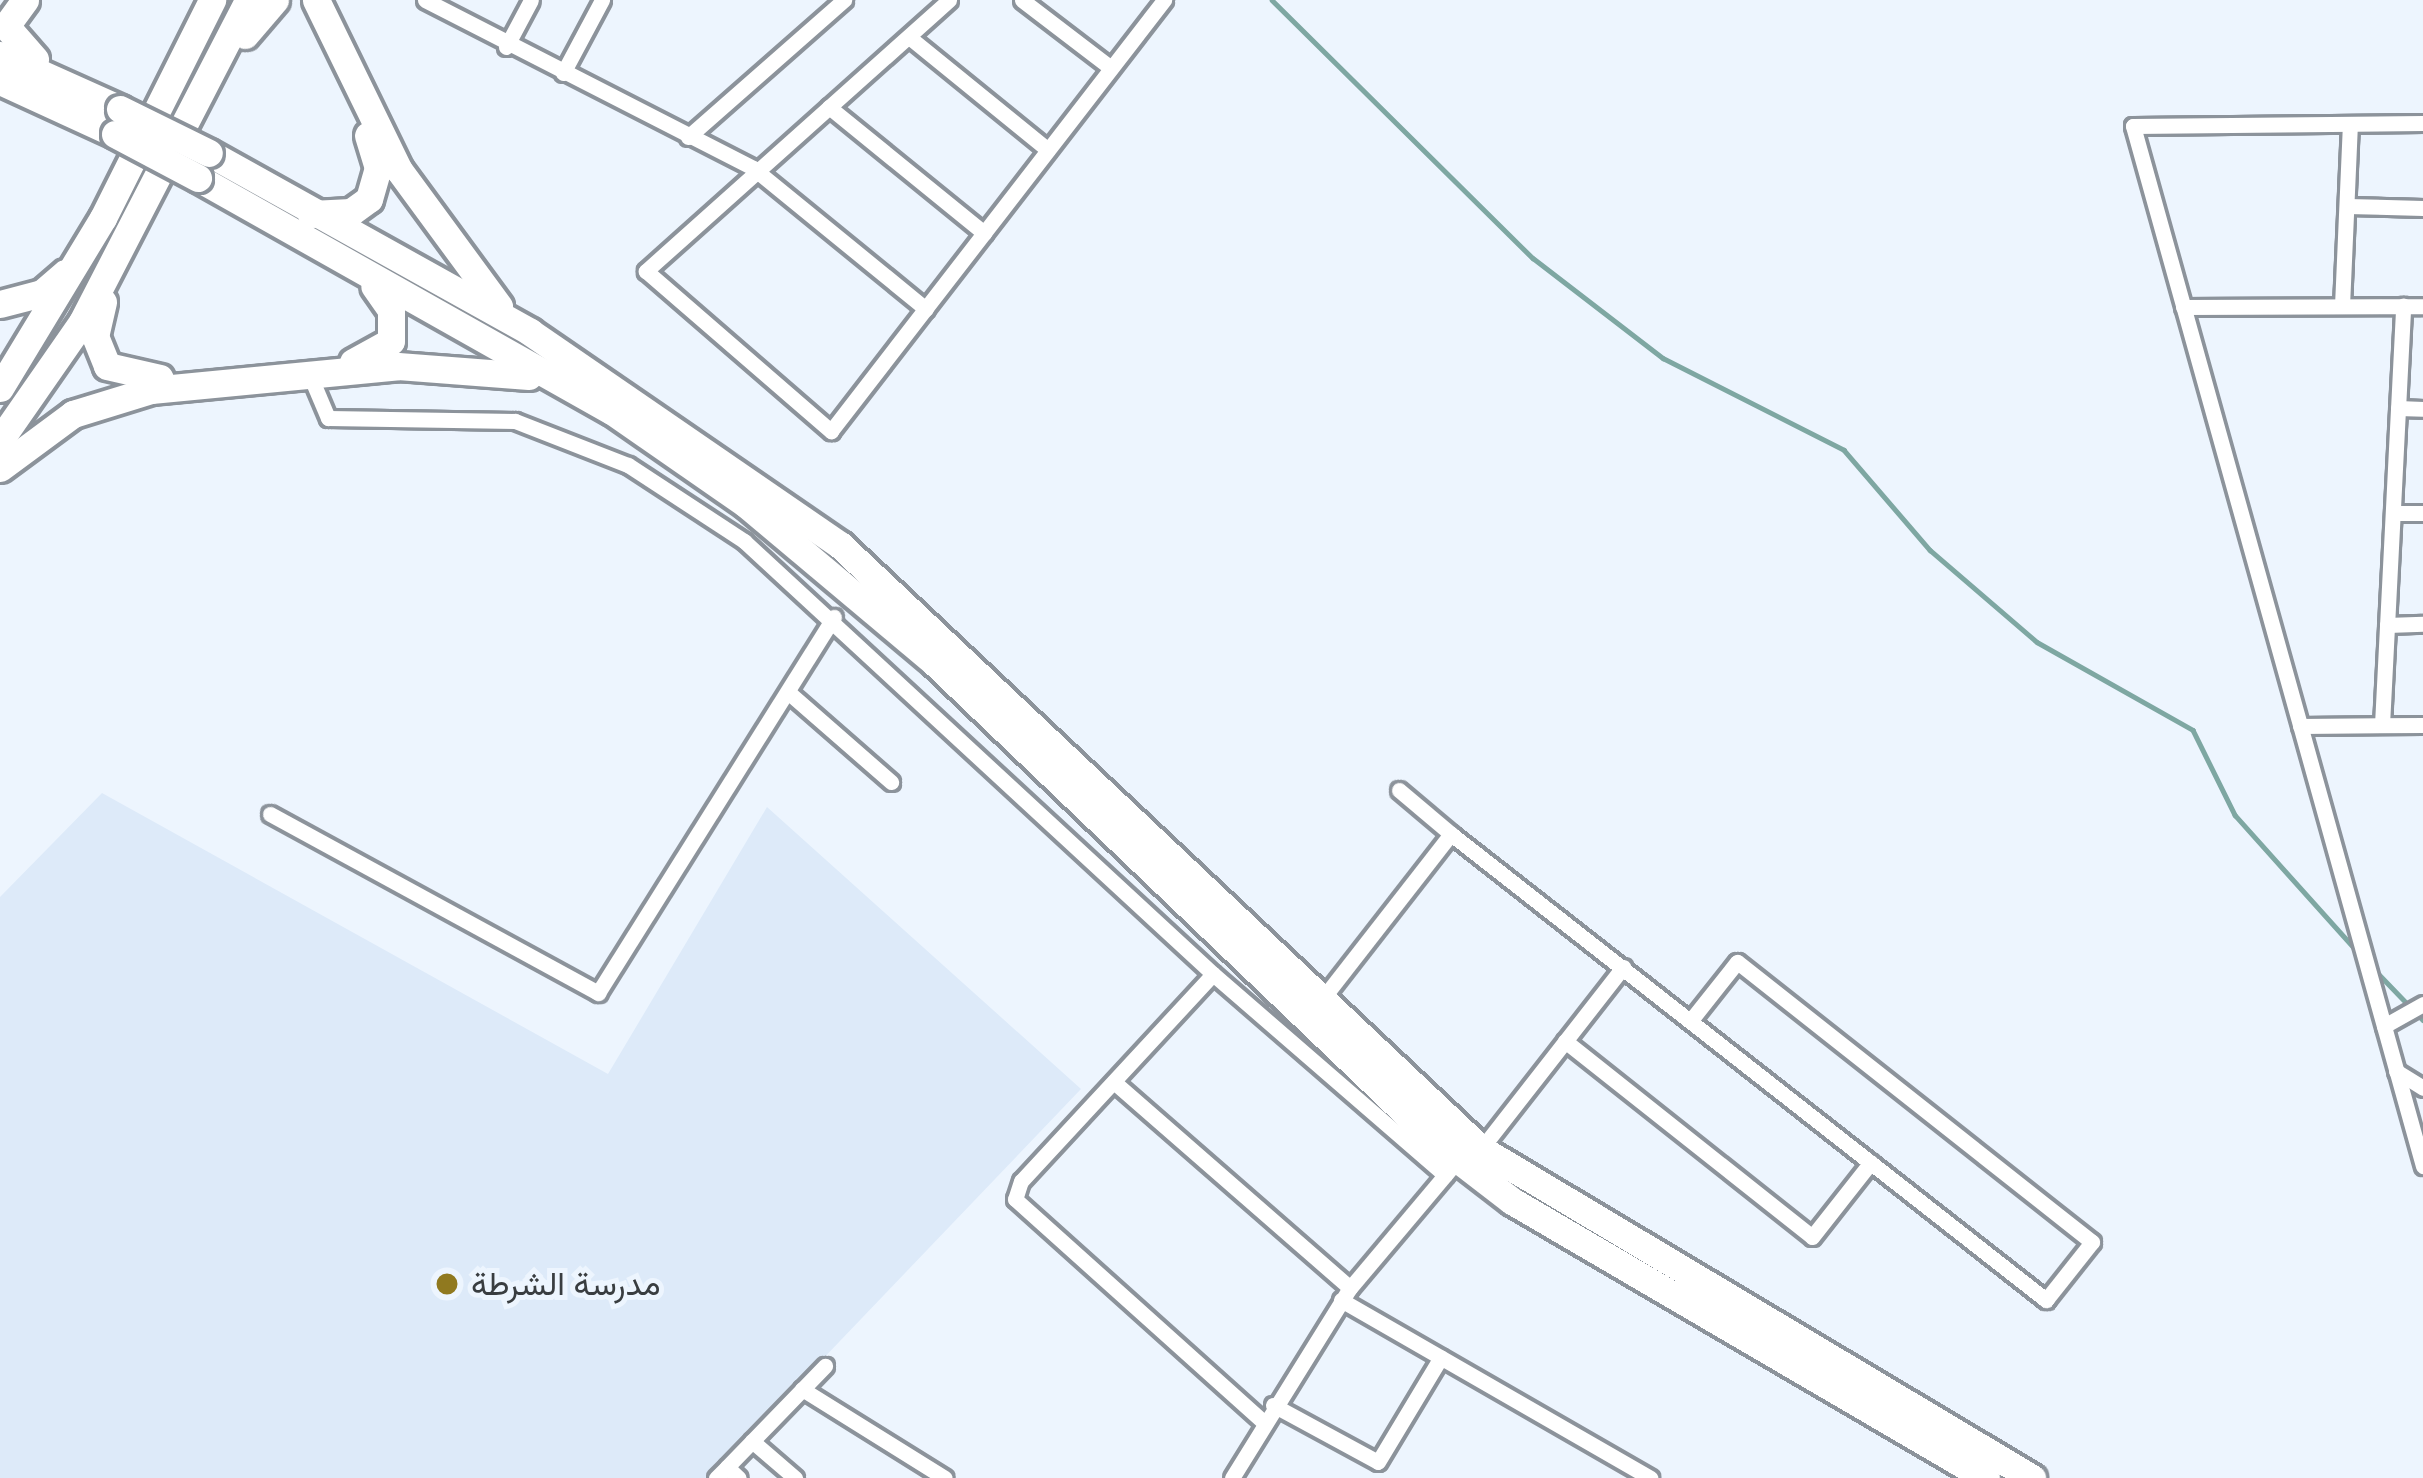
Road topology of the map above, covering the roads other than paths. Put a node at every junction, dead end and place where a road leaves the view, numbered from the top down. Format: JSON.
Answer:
{"nodes":[{"id":1,"x":25,"y":0,"type":"edge"},
{"id":2,"x":190,"y":0,"type":"edge"},
{"id":3,"x":212,"y":0,"type":"edge"},
{"id":4,"x":248,"y":0,"type":"edge"},
{"id":5,"x":275,"y":0,"type":"edge"},
{"id":6,"x":296,"y":0,"type":"edge"},
{"id":7,"x":316,"y":0,"type":"edge"},
{"id":8,"x":530,"y":0,"type":"edge"},
{"id":9,"x":602,"y":0,"type":"edge"},
{"id":10,"x":844,"y":0,"type":"edge"},
{"id":11,"x":1022,"y":0,"type":"edge"},
{"id":12,"x":1164,"y":0,"type":"edge"},
{"id":13,"x":429,"y":1,"type":"edge"},
{"id":14,"x":937,"y":4,"type":"edge"},
{"id":15,"x":908,"y":37,"type":"junction"},
{"id":16,"x":506,"y":46,"type":"junction"},
{"id":17,"x":0,"y":55,"type":"edge"},
{"id":18,"x":1112,"y":68,"type":"junction"},
{"id":19,"x":563,"y":73,"type":"junction"},
{"id":20,"x":0,"y":81,"type":"edge"},
{"id":21,"x":79,"y":88,"type":"junction"},
{"id":22,"x":166,"y":90,"type":"junction"},
{"id":23,"x":829,"y":107,"type":"junction"},
{"id":24,"x":190,"y":112,"type":"junction"},
{"id":25,"x":117,"y":121,"type":"junction"},
{"id":26,"x":2423,"y":123,"type":"edge"},
{"id":27,"x":2350,"y":124,"type":"junction"},
{"id":28,"x":688,"y":137,"type":"junction"},
{"id":29,"x":1048,"y":150,"type":"junction"},
{"id":30,"x":203,"y":166,"type":"junction"},
{"id":31,"x":753,"y":168,"type":"junction"},
{"id":32,"x":2347,"y":206,"type":"junction"},
{"id":33,"x":2423,"y":208,"type":"edge"},
{"id":34,"x":309,"y":214,"type":"junction"},
{"id":35,"x":984,"y":233,"type":"junction"},
{"id":36,"x":126,"y":236,"type":"junction"},
{"id":37,"x":81,"y":257,"type":"junction"},
{"id":38,"x":372,"y":283,"type":"junction"},
{"id":39,"x":0,"y":304,"type":"edge"},
{"id":40,"x":2342,"y":306,"type":"junction"},
{"id":41,"x":2403,"y":306,"type":"junction"},
{"id":42,"x":2423,"y":306,"type":"edge"},
{"id":43,"x":2183,"y":307,"type":"junction"},
{"id":44,"x":926,"y":308,"type":"junction"},
{"id":45,"x":530,"y":332,"type":"junction"},
{"id":46,"x":309,"y":373,"type":"junction"},
{"id":47,"x":0,"y":388,"type":"edge"},
{"id":48,"x":573,"y":389,"type":"junction"},
{"id":49,"x":2398,"y":408,"type":"junction"},
{"id":50,"x":2423,"y":409,"type":"edge"},
{"id":51,"x":0,"y":440,"type":"edge"},
{"id":52,"x":0,"y":468,"type":"edge"},
{"id":53,"x":2423,"y":513,"type":"edge"},
{"id":54,"x":2393,"y":514,"type":"junction"},
{"id":55,"x":834,"y":617,"type":"junction"},
{"id":56,"x":2423,"y":624,"type":"edge"},
{"id":57,"x":2387,"y":625,"type":"junction"},
{"id":58,"x":788,"y":692,"type":"junction"},
{"id":59,"x":2423,"y":724,"type":"edge"},
{"id":60,"x":2382,"y":725,"type":"junction"},
{"id":61,"x":2300,"y":726,"type":"junction"},
{"id":62,"x":891,"y":782,"type":"dead end"},
{"id":63,"x":1399,"y":790,"type":"dead end"},
{"id":64,"x":270,"y":814,"type":"dead end"},
{"id":65,"x":1451,"y":834,"type":"junction"},
{"id":66,"x":1623,"y":967,"type":"junction"},
{"id":67,"x":1213,"y":974,"type":"junction"},
{"id":68,"x":1318,"y":1004,"type":"junction"},
{"id":69,"x":2423,"y":1004,"type":"edge"},
{"id":70,"x":1691,"y":1020,"type":"junction"},
{"id":71,"x":2384,"y":1026,"type":"junction"},
{"id":72,"x":1565,"y":1042,"type":"junction"},
{"id":73,"x":2396,"y":1071,"type":"junction"},
{"id":74,"x":1114,"y":1082,"type":"junction"},
{"id":75,"x":2423,"y":1088,"type":"edge"},
{"id":76,"x":2404,"y":1098,"type":"junction"},
{"id":77,"x":2423,"y":1112,"type":"edge"},
{"id":78,"x":1461,"y":1161,"type":"junction"},
{"id":79,"x":1871,"y":1162,"type":"junction"},
{"id":80,"x":2423,"y":1166,"type":"edge"},
{"id":81,"x":1345,"y":1294,"type":"junction"},
{"id":82,"x":1442,"y":1357,"type":"junction"},
{"id":83,"x":825,"y":1366,"type":"dead end"},
{"id":84,"x":802,"y":1389,"type":"junction"},
{"id":85,"x":1267,"y":1413,"type":"junction"},
{"id":86,"x":752,"y":1441,"type":"junction"},
{"id":87,"x":728,"y":1474,"type":"edge"},
{"id":88,"x":795,"y":1478,"type":"edge"},
{"id":89,"x":945,"y":1478,"type":"edge"},
{"id":90,"x":1232,"y":1478,"type":"edge"},
{"id":91,"x":1650,"y":1478,"type":"edge"},
{"id":92,"x":1986,"y":1478,"type":"edge"},
{"id":93,"x":2032,"y":1478,"type":"edge"}],
"edges":[{"from":1,"to":21,"type":"highway"},
{"from":2,"to":22,"type":"highway"},
{"from":3,"to":22,"type":"highway"},
{"from":4,"to":24,"type":"highway"},
{"from":5,"to":24,"type":"highway"},
{"from":6,"to":34,"type":"highway"},
{"from":7,"to":45,"type":"highway"},
{"from":8,"to":16,"type":"street"},
{"from":9,"to":19,"type":"street"},
{"from":10,"to":28,"type":"street"},
{"from":11,"to":18,"type":"street"},
{"from":12,"to":18,"type":"street"},
{"from":13,"to":16,"type":"street"},
{"from":14,"to":15,"type":"street"},
{"from":15,"to":23,"type":"street"},
{"from":15,"to":29,"type":"street"},
{"from":16,"to":19,"type":"street"},
{"from":17,"to":21,"type":"highway"},
{"from":18,"to":29,"type":"street"},
{"from":19,"to":28,"type":"street"},
{"from":20,"to":25,"type":"highway"},
{"from":21,"to":25,"type":"highway"},
{"from":22,"to":37,"type":"highway"},
{"from":23,"to":31,"type":"street"},
{"from":23,"to":35,"type":"street"},
{"from":24,"to":36,"type":"highway"},
{"from":25,"to":30,"type":"highway","bridge":true},
{"from":26,"to":27,"type":"street"},
{"from":27,"to":32,"type":"street"},
{"from":27,"to":43,"type":"street"},
{"from":28,"to":31,"type":"street"},
{"from":29,"to":35,"type":"street"},
{"from":30,"to":34,"type":"highway"},
{"from":30,"to":38,"type":"highway"},
{"from":31,"to":44,"type":"street"},
{"from":31,"to":44,"type":"street"},
{"from":32,"to":33,"type":"street"},
{"from":32,"to":40,"type":"street"},
{"from":34,"to":45,"type":"highway"},
{"from":35,"to":44,"type":"street"},
{"from":36,"to":38,"type":"highway"},
{"from":36,"to":51,"type":"highway"},
{"from":37,"to":39,"type":"highway"},
{"from":37,"to":47,"type":"highway"},
{"from":38,"to":48,"type":"highway"},
{"from":40,"to":41,"type":"street"},
{"from":40,"to":43,"type":"street"},
{"from":41,"to":42,"type":"street"},
{"from":41,"to":49,"type":"street"},
{"from":43,"to":61,"type":"street"},
{"from":45,"to":68,"type":"highway"},
{"from":46,"to":48,"type":"highway"},
{"from":46,"to":52,"type":"highway"},
{"from":46,"to":55,"type":"street"},
{"from":48,"to":78,"type":"highway"},
{"from":49,"to":50,"type":"street"},
{"from":49,"to":54,"type":"street"},
{"from":53,"to":54,"type":"street"},
{"from":54,"to":57,"type":"street"},
{"from":55,"to":58,"type":"street"},
{"from":55,"to":67,"type":"street"},
{"from":56,"to":57,"type":"street"},
{"from":57,"to":60,"type":"street"},
{"from":58,"to":62,"type":"street"},
{"from":58,"to":64,"type":"street"},
{"from":59,"to":60,"type":"street"},
{"from":60,"to":61,"type":"street"},
{"from":61,"to":71,"type":"street"},
{"from":63,"to":65,"type":"street"},
{"from":65,"to":66,"type":"street"},
{"from":65,"to":68,"type":"street"},
{"from":66,"to":70,"type":"street"},
{"from":66,"to":72,"type":"street"},
{"from":67,"to":74,"type":"street"},
{"from":67,"to":78,"type":"street"},
{"from":68,"to":78,"type":"highway"},
{"from":69,"to":71,"type":"street"},
{"from":70,"to":79,"type":"street"},
{"from":70,"to":79,"type":"street"},
{"from":71,"to":73,"type":"street"},
{"from":72,"to":78,"type":"street"},
{"from":72,"to":79,"type":"street"},
{"from":73,"to":75,"type":"street"},
{"from":73,"to":76,"type":"street"},
{"from":74,"to":81,"type":"street"},
{"from":74,"to":85,"type":"street"},
{"from":76,"to":77,"type":"street"},
{"from":76,"to":80,"type":"street"},
{"from":78,"to":81,"type":"street"},
{"from":78,"to":92,"type":"highway"},
{"from":78,"to":93,"type":"highway"},
{"from":81,"to":82,"type":"street"},
{"from":81,"to":85,"type":"street"},
{"from":82,"to":85,"type":"street"},
{"from":82,"to":91,"type":"street"},
{"from":83,"to":84,"type":"street"},
{"from":84,"to":86,"type":"street"},
{"from":84,"to":89,"type":"street"},
{"from":85,"to":90,"type":"street"},
{"from":86,"to":87,"type":"street"},
{"from":86,"to":88,"type":"street"}]}
